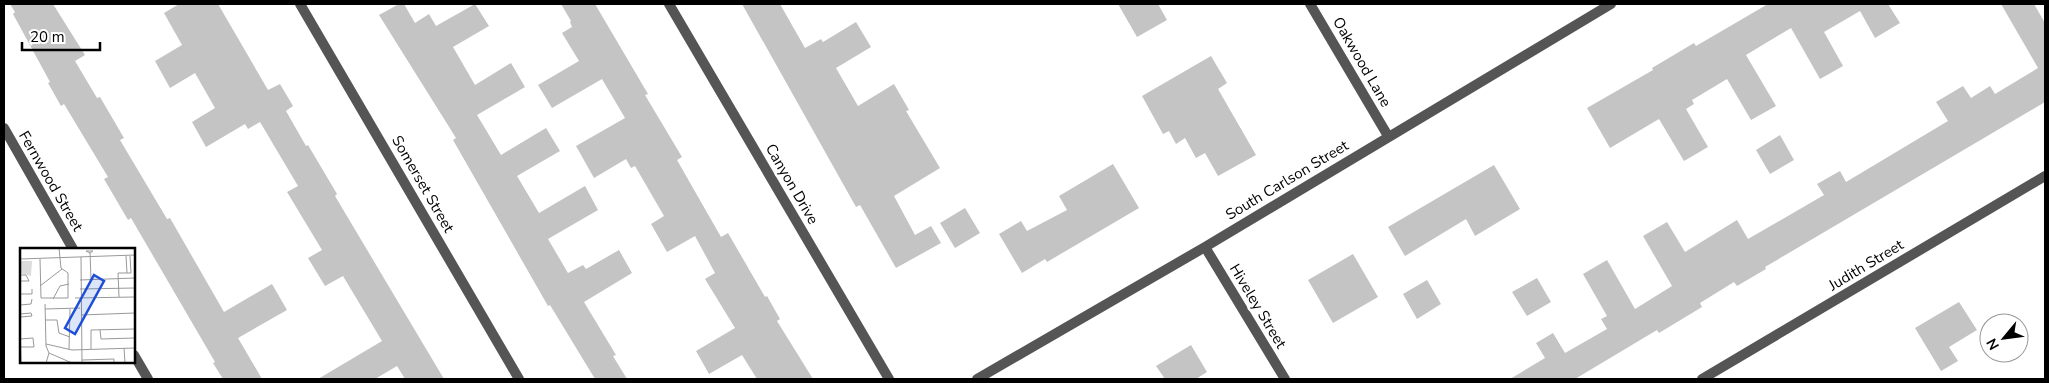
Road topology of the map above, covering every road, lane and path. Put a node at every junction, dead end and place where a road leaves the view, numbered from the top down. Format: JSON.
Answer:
{"nodes":[{"id":1,"x":300,"y":4,"type":"edge"},
{"id":2,"x":670,"y":4,"type":"edge"},
{"id":3,"x":1310,"y":4,"type":"edge"},
{"id":4,"x":1611,"y":4,"type":"edge"},
{"id":5,"x":4,"y":128,"type":"edge"},
{"id":6,"x":1388,"y":136,"type":"junction"},
{"id":7,"x":2045,"y":176,"type":"edge"},
{"id":8,"x":72,"y":248,"type":"edge"},
{"id":9,"x":1205,"y":248,"type":"junction"},
{"id":10,"x":135,"y":357,"type":"edge"},
{"id":11,"x":148,"y":379,"type":"edge"},
{"id":12,"x":519,"y":379,"type":"edge"},
{"id":13,"x":889,"y":379,"type":"edge"},
{"id":14,"x":977,"y":379,"type":"edge"},
{"id":15,"x":1285,"y":379,"type":"edge"},
{"id":16,"x":1702,"y":379,"type":"edge"}],
"edges":[{"from":1,"to":12,"type":"street","name":"Somerset Street"},
{"from":2,"to":13,"type":"street","name":"Canyon Drive"},
{"from":3,"to":6,"type":"street","name":"Oakwood Lane"},
{"from":4,"to":6,"type":"street","name":"South Carlson Street"},
{"from":5,"to":8,"type":"street","name":"Fernwood Street"},
{"from":6,"to":9,"type":"street","name":"South Carlson Street"},
{"from":7,"to":16,"type":"street","name":"Judith Street"},
{"from":9,"to":14,"type":"street","name":"South Carlson Street"},
{"from":9,"to":15,"type":"street","name":"Hiveley Street"},
{"from":10,"to":11,"type":"street"}]}
